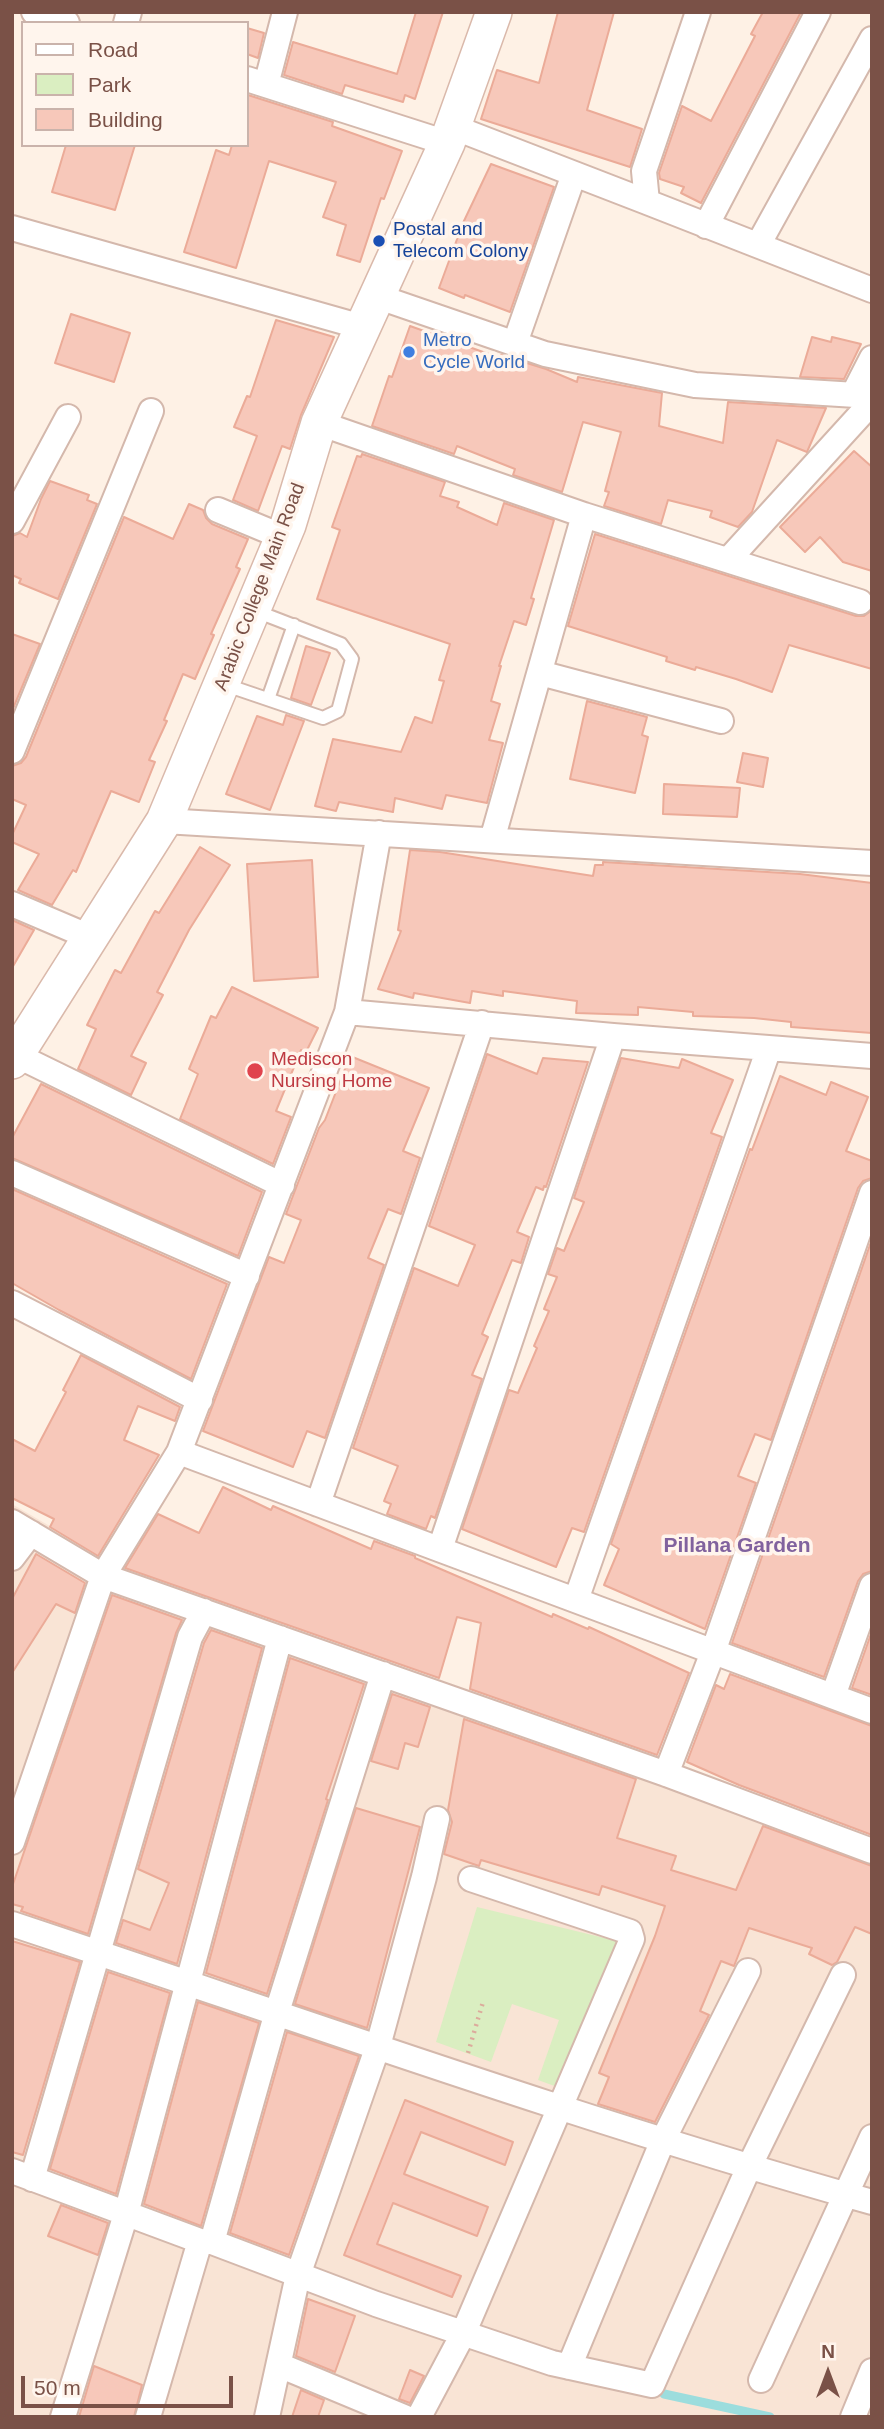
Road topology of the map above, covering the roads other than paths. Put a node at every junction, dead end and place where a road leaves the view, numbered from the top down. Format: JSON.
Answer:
{"nodes":[{"id":1,"x":34,"y":12,"type":"edge"},
{"id":2,"x":285,"y":12,"type":"edge"},
{"id":3,"x":494,"y":12,"type":"edge"},
{"id":4,"x":698,"y":12,"type":"edge"},
{"id":5,"x":818,"y":12,"type":"edge"},
{"id":6,"x":61,"y":21,"type":"edge"},
{"id":7,"x":868,"y":53,"type":"edge"},
{"id":8,"x":256,"y":82,"type":"edge"},
{"id":9,"x":450,"y":135,"type":"junction"},
{"id":10,"x":574,"y":174,"type":"junction"},
{"id":11,"x":647,"y":202,"type":"junction"},
{"id":12,"x":706,"y":226,"type":"junction"},
{"id":13,"x":12,"y":228,"type":"edge"},
{"id":14,"x":758,"y":245,"type":"junction"},
{"id":15,"x":872,"y":290,"type":"edge"},
{"id":16,"x":369,"y":312,"type":"junction"},
{"id":17,"x":515,"y":343,"type":"junction"},
{"id":18,"x":872,"y":358,"type":"edge"},
{"id":19,"x":865,"y":398,"type":"edge"},
{"id":20,"x":151,"y":411,"type":"dead end"},
{"id":21,"x":68,"y":417,"type":"dead end"},
{"id":22,"x":319,"y":423,"type":"junction"},
{"id":23,"x":218,"y":510,"type":"dead end"},
{"id":24,"x":584,"y":515,"type":"junction"},
{"id":25,"x":12,"y":521,"type":"edge"},
{"id":26,"x":283,"y":537,"type":"junction"},
{"id":27,"x":729,"y":559,"type":"junction"},
{"id":28,"x":860,"y":602,"type":"dead end"},
{"id":29,"x":253,"y":610,"type":"junction"},
{"id":30,"x":294,"y":625,"type":"junction"},
{"id":31,"x":540,"y":673,"type":"junction"},
{"id":32,"x":222,"y":683,"type":"junction"},
{"id":33,"x":268,"y":699,"type":"junction"},
{"id":34,"x":721,"y":721,"type":"dead end"},
{"id":35,"x":12,"y":751,"type":"edge"},
{"id":36,"x":164,"y":821,"type":"junction"},
{"id":37,"x":379,"y":833,"type":"junction"},
{"id":38,"x":492,"y":840,"type":"junction"},
{"id":39,"x":872,"y":863,"type":"edge"},
{"id":40,"x":12,"y":904,"type":"edge"},
{"id":41,"x":92,"y":938,"type":"junction"},
{"id":42,"x":347,"y":1012,"type":"junction"},
{"id":43,"x":482,"y":1023,"type":"junction"},
{"id":44,"x":613,"y":1036,"type":"junction"},
{"id":45,"x":769,"y":1048,"type":"junction"},
{"id":46,"x":872,"y":1056,"type":"edge"},
{"id":47,"x":14,"y":1058,"type":"edge"},
{"id":48,"x":12,"y":1173,"type":"edge"},
{"id":49,"x":282,"y":1185,"type":"junction"},
{"id":50,"x":872,"y":1193,"type":"edge"},
{"id":51,"x":247,"y":1276,"type":"junction"},
{"id":52,"x":12,"y":1303,"type":"edge"},
{"id":53,"x":200,"y":1400,"type":"junction"},
{"id":54,"x":179,"y":1452,"type":"junction"},
{"id":55,"x":318,"y":1504,"type":"junction"},
{"id":56,"x":21,"y":1527,"type":"edge"},
{"id":57,"x":440,"y":1549,"type":"junction"},
{"id":58,"x":12,"y":1558,"type":"edge"},
{"id":59,"x":103,"y":1576,"type":"junction"},
{"id":60,"x":872,"y":1586,"type":"edge"},
{"id":61,"x":576,"y":1600,"type":"junction"},
{"id":62,"x":204,"y":1611,"type":"junction"},
{"id":63,"x":280,"y":1638,"type":"junction"},
{"id":64,"x":713,"y":1652,"type":"junction"},
{"id":65,"x":383,"y":1674,"type":"junction"},
{"id":66,"x":833,"y":1696,"type":"junction"},
{"id":67,"x":872,"y":1711,"type":"edge"},
{"id":68,"x":666,"y":1774,"type":"junction"},
{"id":69,"x":437,"y":1819,"type":"dead end"},
{"id":70,"x":12,"y":1842,"type":"edge"},
{"id":71,"x":872,"y":1851,"type":"edge"},
{"id":72,"x":471,"y":1879,"type":"dead end"},
{"id":73,"x":12,"y":1924,"type":"edge"},
{"id":74,"x":97,"y":1952,"type":"junction"},
{"id":75,"x":748,"y":1971,"type":"dead end"},
{"id":76,"x":843,"y":1975,"type":"dead end"},
{"id":77,"x":186,"y":1982,"type":"junction"},
{"id":78,"x":277,"y":2012,"type":"junction"},
{"id":79,"x":378,"y":2046,"type":"junction"},
{"id":80,"x":562,"y":2108,"type":"junction"},
{"id":81,"x":872,"y":2137,"type":"edge"},
{"id":82,"x":663,"y":2140,"type":"junction"},
{"id":83,"x":749,"y":2167,"type":"junction"},
{"id":84,"x":22,"y":2175,"type":"edge"},
{"id":85,"x":846,"y":2195,"type":"junction"},
{"id":86,"x":872,"y":2202,"type":"edge"},
{"id":87,"x":126,"y":2214,"type":"junction"},
{"id":88,"x":206,"y":2242,"type":"junction"},
{"id":89,"x":298,"y":2275,"type":"junction"},
{"id":90,"x":463,"y":2334,"type":"junction"},
{"id":91,"x":279,"y":2365,"type":"junction"},
{"id":92,"x":569,"y":2367,"type":"junction"},
{"id":93,"x":872,"y":2371,"type":"edge"},
{"id":94,"x":761,"y":2380,"type":"dead end"},
{"id":95,"x":63,"y":2417,"type":"edge"},
{"id":96,"x":148,"y":2417,"type":"edge"},
{"id":97,"x":267,"y":2417,"type":"edge"},
{"id":98,"x":404,"y":2417,"type":"edge"},
{"id":99,"x":419,"y":2417,"type":"edge"},
{"id":100,"x":853,"y":2417,"type":"edge"}],
"edges":[{"from":1,"to":6,"type":"street"},
{"from":2,"to":8,"type":"street"},
{"from":3,"to":9,"type":"main road","name":"Arabic College Main Road"},
{"from":4,"to":11,"type":"street"},
{"from":5,"to":12,"type":"street"},
{"from":7,"to":14,"type":"street"},
{"from":8,"to":9,"type":"street"},
{"from":9,"to":10,"type":"street"},
{"from":9,"to":16,"type":"main road","name":"Arabic College Main Road"},
{"from":10,"to":11,"type":"street"},
{"from":10,"to":17,"type":"street"},
{"from":11,"to":12,"type":"street"},
{"from":12,"to":14,"type":"street"},
{"from":13,"to":16,"type":"street"},
{"from":14,"to":15,"type":"street"},
{"from":16,"to":17,"type":"street"},
{"from":16,"to":22,"type":"main road","name":"Arabic College Main Road"},
{"from":17,"to":19,"type":"street"},
{"from":18,"to":19,"type":"street"},
{"from":19,"to":27,"type":"street"},
{"from":20,"to":35,"type":"street"},
{"from":21,"to":25,"type":"street"},
{"from":22,"to":24,"type":"street"},
{"from":22,"to":26,"type":"main road","name":"Arabic College Main Road"},
{"from":23,"to":26,"type":"street"},
{"from":24,"to":27,"type":"street"},
{"from":24,"to":31,"type":"street"},
{"from":26,"to":29,"type":"main road","name":"Arabic College Main Road"},
{"from":27,"to":28,"type":"street"},
{"from":29,"to":30,"type":"lane"},
{"from":29,"to":32,"type":"main road","name":"Arabic College Main Road"},
{"from":30,"to":33,"type":"lane"},
{"from":30,"to":33,"type":"lane"},
{"from":31,"to":34,"type":"street"},
{"from":31,"to":38,"type":"street"},
{"from":32,"to":33,"type":"lane"},
{"from":32,"to":36,"type":"main road","name":"Arabic College Main Road"},
{"from":36,"to":37,"type":"street"},
{"from":36,"to":41,"type":"main road","name":"Arabic College Main Road"},
{"from":37,"to":38,"type":"street"},
{"from":37,"to":42,"type":"street"},
{"from":38,"to":39,"type":"street"},
{"from":40,"to":41,"type":"street"},
{"from":41,"to":47,"type":"main road","name":"Arabic College Main Road"},
{"from":42,"to":43,"type":"street"},
{"from":42,"to":49,"type":"street"},
{"from":43,"to":44,"type":"street"},
{"from":43,"to":55,"type":"street"},
{"from":44,"to":45,"type":"street"},
{"from":44,"to":57,"type":"street"},
{"from":45,"to":46,"type":"street"},
{"from":45,"to":61,"type":"street"},
{"from":47,"to":49,"type":"street"},
{"from":48,"to":51,"type":"street"},
{"from":49,"to":51,"type":"street"},
{"from":50,"to":64,"type":"street"},
{"from":51,"to":53,"type":"street"},
{"from":52,"to":53,"type":"street"},
{"from":53,"to":54,"type":"street"},
{"from":54,"to":55,"type":"street"},
{"from":54,"to":59,"type":"street"},
{"from":55,"to":57,"type":"street"},
{"from":56,"to":58,"type":"street"},
{"from":56,"to":59,"type":"street"},
{"from":57,"to":61,"type":"street"},
{"from":59,"to":62,"type":"street"},
{"from":59,"to":70,"type":"street"},
{"from":60,"to":66,"type":"street"},
{"from":61,"to":64,"type":"street"},
{"from":62,"to":63,"type":"street"},
{"from":62,"to":74,"type":"street"},
{"from":63,"to":65,"type":"street"},
{"from":63,"to":77,"type":"street"},
{"from":64,"to":66,"type":"street"},
{"from":64,"to":68,"type":"street"},
{"from":65,"to":68,"type":"street"},
{"from":65,"to":78,"type":"street"},
{"from":66,"to":67,"type":"street"},
{"from":68,"to":71,"type":"street"},
{"from":69,"to":79,"type":"street"},
{"from":72,"to":80,"type":"street"},
{"from":73,"to":74,"type":"street"},
{"from":74,"to":77,"type":"street"},
{"from":74,"to":84,"type":"street"},
{"from":75,"to":82,"type":"street"},
{"from":76,"to":83,"type":"street"},
{"from":77,"to":78,"type":"street"},
{"from":77,"to":87,"type":"street"},
{"from":78,"to":79,"type":"street"},
{"from":78,"to":88,"type":"street"},
{"from":79,"to":80,"type":"street"},
{"from":79,"to":89,"type":"street"},
{"from":80,"to":82,"type":"street"},
{"from":80,"to":90,"type":"street"},
{"from":81,"to":85,"type":"street"},
{"from":82,"to":83,"type":"street"},
{"from":82,"to":92,"type":"street"},
{"from":83,"to":85,"type":"street"},
{"from":83,"to":92,"type":"street"},
{"from":84,"to":87,"type":"street"},
{"from":85,"to":86,"type":"street"},
{"from":85,"to":94,"type":"street"},
{"from":87,"to":88,"type":"street"},
{"from":87,"to":95,"type":"street"},
{"from":88,"to":89,"type":"street"},
{"from":88,"to":96,"type":"street"},
{"from":89,"to":90,"type":"street"},
{"from":89,"to":91,"type":"street"},
{"from":90,"to":92,"type":"street"},
{"from":90,"to":99,"type":"street"},
{"from":91,"to":97,"type":"street"},
{"from":91,"to":98,"type":"street"},
{"from":93,"to":100,"type":"street"}]}
